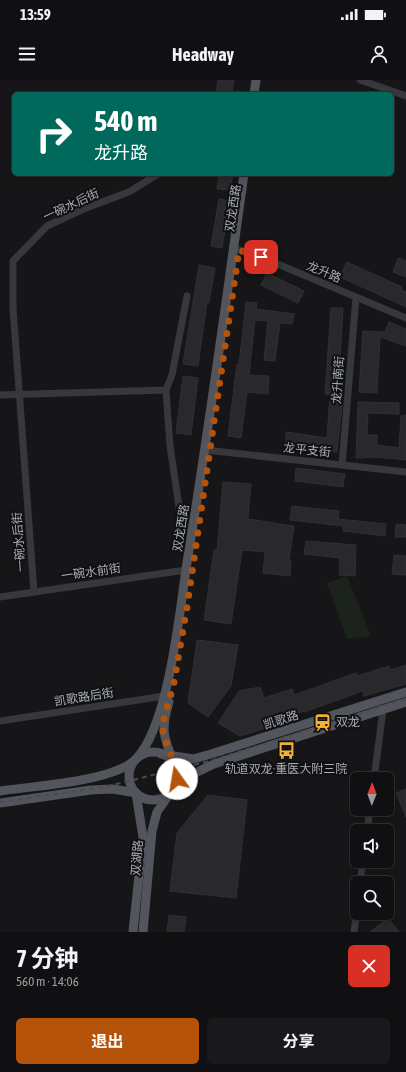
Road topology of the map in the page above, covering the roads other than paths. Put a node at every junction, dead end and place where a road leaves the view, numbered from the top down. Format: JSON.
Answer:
{"nodes":[{"id":1,"x":256,"y":80,"type":"edge"},
{"id":2,"x":262,"y":80,"type":"edge"},
{"id":3,"x":360,"y":80,"type":"edge"},
{"id":4,"x":254,"y":92,"type":"edge"},
{"id":5,"x":260,"y":92,"type":"edge"},
{"id":6,"x":406,"y":96,"type":"edge"},
{"id":7,"x":155,"y":176,"type":"edge"},
{"id":8,"x":244,"y":176,"type":"edge"},
{"id":9,"x":250,"y":176,"type":"edge"},
{"id":10,"x":236,"y":249,"type":"junction"},
{"id":11,"x":187,"y":296,"type":"dead end"},
{"id":12,"x":356,"y":297,"type":"junction"},
{"id":13,"x":406,"y":318,"type":"edge"},
{"id":14,"x":166,"y":390,"type":"junction"},
{"id":15,"x":20,"y":394,"type":"junction"},
{"id":16,"x":0,"y":395,"type":"edge"},
{"id":17,"x":208,"y":450,"type":"junction"},
{"id":18,"x":342,"y":465,"type":"junction"},
{"id":19,"x":406,"y":472,"type":"edge"},
{"id":20,"x":192,"y":535,"type":"junction"},
{"id":21,"x":186,"y":570,"type":"junction"},
{"id":22,"x":34,"y":592,"type":"junction"},
{"id":23,"x":0,"y":597,"type":"edge"},
{"id":24,"x":406,"y":692,"type":"edge"},
{"id":25,"x":168,"y":695,"type":"junction"},
{"id":26,"x":406,"y":702,"type":"edge"},
{"id":27,"x":382,"y":710,"type":"junction"},
{"id":28,"x":0,"y":721,"type":"edge"},
{"id":29,"x":161,"y":754,"type":"junction"},
{"id":30,"x":170,"y":755,"type":"junction"},
{"id":31,"x":136,"y":760,"type":"junction"},
{"id":32,"x":174,"y":766,"type":"junction"},
{"id":33,"x":375,"y":772,"type":"edge"},
{"id":34,"x":0,"y":791,"type":"edge"},
{"id":35,"x":171,"y":792,"type":"junction"},
{"id":36,"x":136,"y":793,"type":"junction"},
{"id":37,"x":0,"y":803,"type":"edge"},
{"id":38,"x":356,"y":920,"type":"edge"},
{"id":39,"x":132,"y":932,"type":"edge"},
{"id":40,"x":143,"y":932,"type":"edge"},
{"id":41,"x":354,"y":932,"type":"edge"}],
"edges":[{"from":1,"to":4,"type":"main road"},
{"from":2,"to":5,"type":"main road"},
{"from":3,"to":6,"type":"street"},
{"from":7,"to":15,"type":"street","name":"一碗水后街"},
{"from":8,"to":10,"type":"main road","name":"双龙西路"},
{"from":9,"to":10,"type":"main road","name":"双龙西路"},
{"from":10,"to":12,"type":"street","name":"龙升路"},
{"from":10,"to":17,"type":"main road","name":"双龙西路"},
{"from":11,"to":14,"type":"street"},
{"from":12,"to":13,"type":"street","name":"龙升路"},
{"from":12,"to":18,"type":"street","name":"龙升南街"},
{"from":14,"to":15,"type":"street"},
{"from":14,"to":20,"type":"street"},
{"from":15,"to":16,"type":"street"},
{"from":15,"to":22,"type":"street","name":"一碗水后街"},
{"from":17,"to":18,"type":"street","name":"龙平支街"},
{"from":17,"to":20,"type":"main road","name":"双龙西路"},
{"from":17,"to":25,"type":"main road","name":"双龙西路"},
{"from":18,"to":19,"type":"street","name":"龙平支街"},
{"from":20,"to":21,"type":"main road","name":"双龙西路"},
{"from":21,"to":22,"type":"street","name":"一碗水前街"},
{"from":21,"to":25,"type":"main road","name":"双龙西路"},
{"from":22,"to":23,"type":"street","name":"一碗水前街"},
{"from":24,"to":30,"type":"main road","name":"凯歌路"},
{"from":25,"to":28,"type":"street","name":"凯歌路后街"},
{"from":25,"to":30,"type":"main road","name":"双龙西路"},
{"from":25,"to":31,"type":"main road","name":"双龙西路"},
{"from":26,"to":27,"type":"main road","name":"凯歌路"},
{"from":27,"to":33,"type":"street"},
{"from":27,"to":35,"type":"main road","name":"凯歌路"},
{"from":29,"to":30,"type":"main road","name":"凯歌路"},
{"from":29,"to":31,"type":"main road"},
{"from":29,"to":32,"type":"main road"},
{"from":30,"to":32,"type":"main road","name":"双龙西路"},
{"from":31,"to":34,"type":"main road"},
{"from":31,"to":36,"type":"main road"},
{"from":32,"to":35,"type":"main road"},
{"from":35,"to":36,"type":"main road"},
{"from":35,"to":40,"type":"main road","name":"双湖路"},
{"from":36,"to":37,"type":"main road"},
{"from":36,"to":39,"type":"main road","name":"双湖路"},
{"from":38,"to":41,"type":"street"}]}
